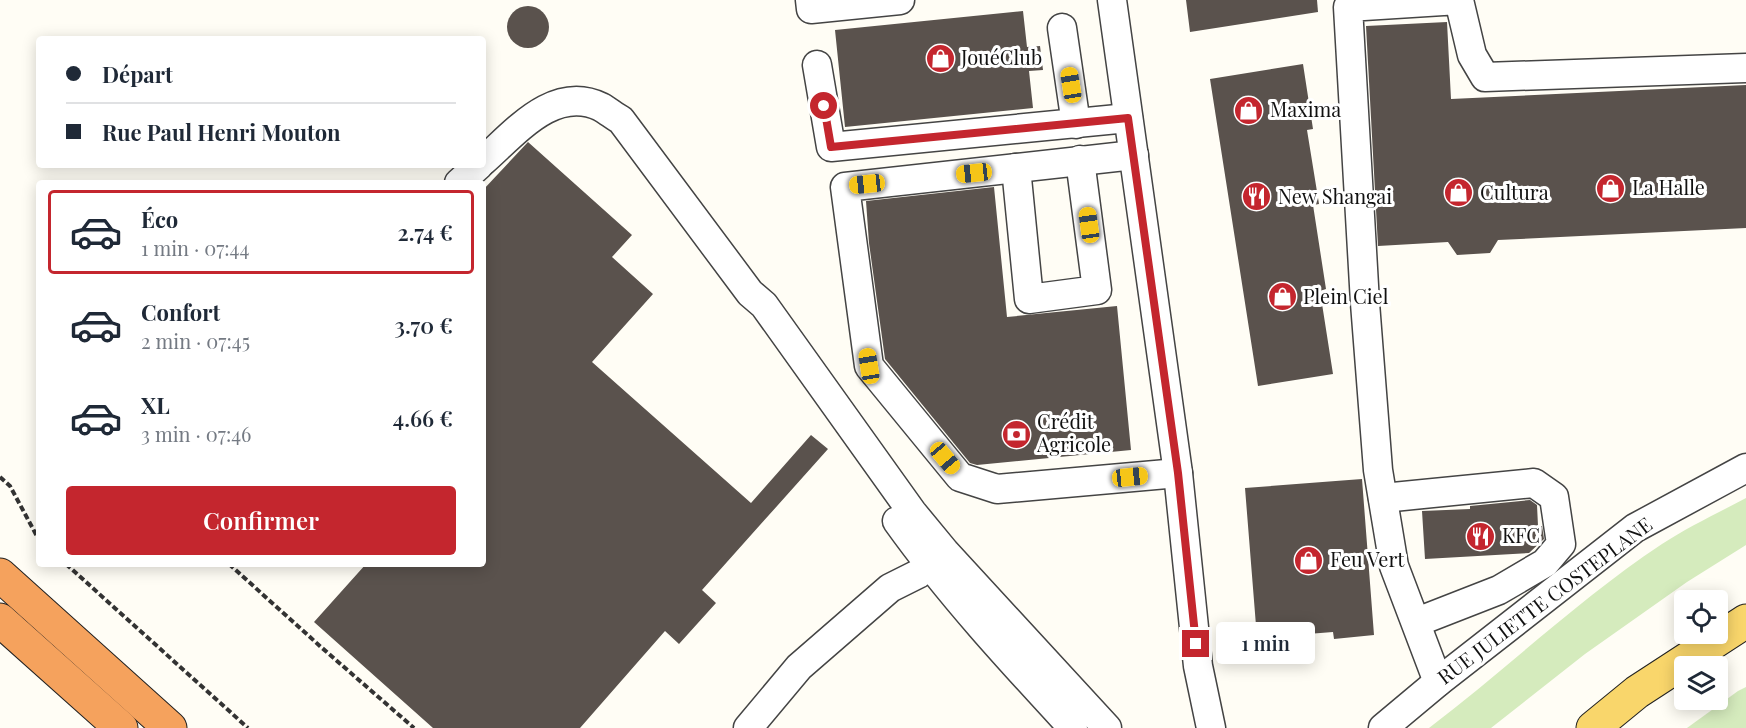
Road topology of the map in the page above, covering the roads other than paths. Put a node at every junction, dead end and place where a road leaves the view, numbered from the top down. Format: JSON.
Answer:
{"nodes":[{"id":1,"x":810,"y":0,"type":"edge"},
{"id":2,"x":900,"y":0,"type":"edge"},
{"id":3,"x":1112,"y":0,"type":"edge"},
{"id":4,"x":1459,"y":0,"type":"edge"},
{"id":5,"x":1062,"y":28,"type":"dead end"},
{"id":6,"x":817,"y":65,"type":"dead end"},
{"id":7,"x":1746,"y":68,"type":"edge"},
{"id":8,"x":1128,"y":118,"type":"junction"},
{"id":9,"x":1076,"y":123,"type":"junction"},
{"id":10,"x":1134,"y":155,"type":"junction"},
{"id":11,"x":486,"y":158,"type":"edge"},
{"id":12,"x":1080,"y":160,"type":"junction"},
{"id":13,"x":476,"y":168,"type":"edge"},
{"id":14,"x":1016,"y":168,"type":"junction"},
{"id":15,"x":462,"y":180,"type":"edge"},
{"id":16,"x":1746,"y":468,"type":"edge"},
{"id":17,"x":1178,"y":473,"type":"junction"},
{"id":18,"x":1383,"y":498,"type":"junction"},
{"id":19,"x":937,"y":559,"type":"junction"},
{"id":20,"x":0,"y":575,"type":"edge"},
{"id":21,"x":0,"y":620,"type":"edge"},
{"id":22,"x":1746,"y":621,"type":"edge"},
{"id":23,"x":1417,"y":622,"type":"junction"},
{"id":24,"x":1198,"y":666,"type":"junction"},
{"id":25,"x":1438,"y":682,"type":"junction"},
{"id":26,"x":121,"y":728,"type":"edge"},
{"id":27,"x":170,"y":728,"type":"edge"},
{"id":28,"x":748,"y":728,"type":"edge"},
{"id":29,"x":1073,"y":728,"type":"edge"},
{"id":30,"x":1107,"y":728,"type":"edge"},
{"id":31,"x":1192,"y":728,"type":"edge"},
{"id":32,"x":1211,"y":728,"type":"edge"},
{"id":33,"x":1383,"y":728,"type":"edge"},
{"id":34,"x":1593,"y":728,"type":"edge"}],
"edges":[{"from":1,"to":2,"type":"street"},
{"from":3,"to":8,"type":"street"},
{"from":4,"to":7,"type":"street"},
{"from":4,"to":18,"type":"street"},
{"from":5,"to":9,"type":"street"},
{"from":6,"to":9,"type":"street"},
{"from":8,"to":9,"type":"street"},
{"from":8,"to":10,"type":"street"},
{"from":10,"to":12,"type":"street"},
{"from":10,"to":17,"type":"street"},
{"from":11,"to":19,"type":"street"},
{"from":12,"to":14,"type":"street"},
{"from":12,"to":14,"type":"street"},
{"from":13,"to":15,"type":"street"},
{"from":14,"to":17,"type":"street"},
{"from":16,"to":25,"type":"street","name":"RUE JULIETTE COSTEPLANE"},
{"from":17,"to":24,"type":"street"},
{"from":18,"to":23,"type":"street"},
{"from":18,"to":23,"type":"street"},
{"from":19,"to":28,"type":"street"},
{"from":19,"to":29,"type":"street"},
{"from":19,"to":30,"type":"street"},
{"from":20,"to":27,"type":"highway"},
{"from":21,"to":26,"type":"highway"},
{"from":22,"to":34,"type":"main road"},
{"from":23,"to":25,"type":"street"},
{"from":24,"to":31,"type":"street"},
{"from":24,"to":32,"type":"street"},
{"from":25,"to":33,"type":"street","name":"RUE JULIETTE COSTEPLANE"}]}
